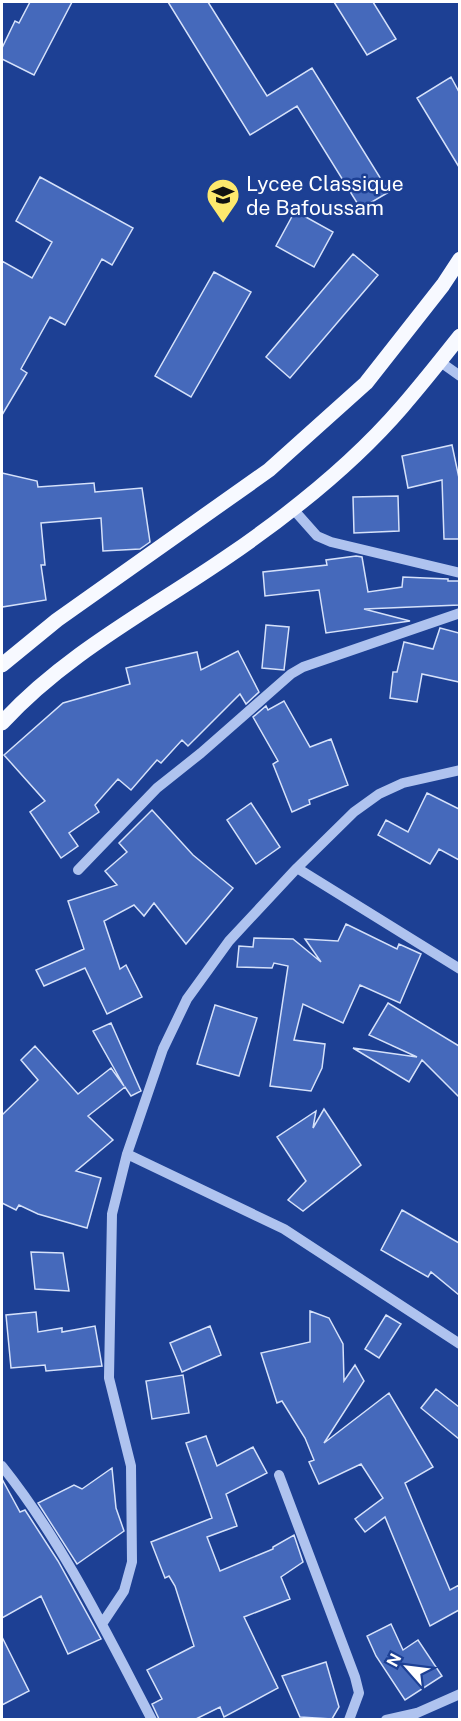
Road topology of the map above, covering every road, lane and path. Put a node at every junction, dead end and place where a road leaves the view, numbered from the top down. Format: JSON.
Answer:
{"nodes":[{"id":1,"x":459,"y":259,"type":"edge"},
{"id":2,"x":459,"y":336,"type":"edge"},
{"id":3,"x":440,"y":361,"type":"junction"},
{"id":4,"x":459,"y":376,"type":"edge"},
{"id":5,"x":293,"y":509,"type":"junction"},
{"id":6,"x":459,"y":573,"type":"edge"},
{"id":7,"x":459,"y":613,"type":"edge"},
{"id":8,"x":2,"y":665,"type":"edge"},
{"id":9,"x":2,"y":723,"type":"edge"},
{"id":10,"x":456,"y":773,"type":"edge"},
{"id":11,"x":297,"y":868,"type":"junction"},
{"id":12,"x":78,"y":870,"type":"dead end"},
{"id":13,"x":459,"y":969,"type":"edge"},
{"id":14,"x":127,"y":1154,"type":"junction"},
{"id":15,"x":459,"y":1344,"type":"edge"},
{"id":16,"x":2,"y":1466,"type":"edge"},
{"id":17,"x":279,"y":1475,"type":"dead end"},
{"id":18,"x":102,"y":1624,"type":"junction"},
{"id":19,"x":459,"y":1694,"type":"edge"},
{"id":20,"x":152,"y":1719,"type":"edge"},
{"id":21,"x":349,"y":1719,"type":"edge"},
{"id":22,"x":386,"y":1719,"type":"edge"}],
"edges":[{"from":1,"to":8,"type":"main road"},
{"from":2,"to":3,"type":"main road"},
{"from":3,"to":4,"type":"street"},
{"from":3,"to":5,"type":"main road"},
{"from":5,"to":6,"type":"street"},
{"from":5,"to":9,"type":"main road"},
{"from":7,"to":12,"type":"street"},
{"from":10,"to":11,"type":"street"},
{"from":11,"to":13,"type":"street"},
{"from":11,"to":14,"type":"street"},
{"from":14,"to":15,"type":"street"},
{"from":14,"to":18,"type":"street"},
{"from":16,"to":18,"type":"street"},
{"from":17,"to":21,"type":"street"},
{"from":18,"to":20,"type":"street"},
{"from":19,"to":22,"type":"street"}]}
